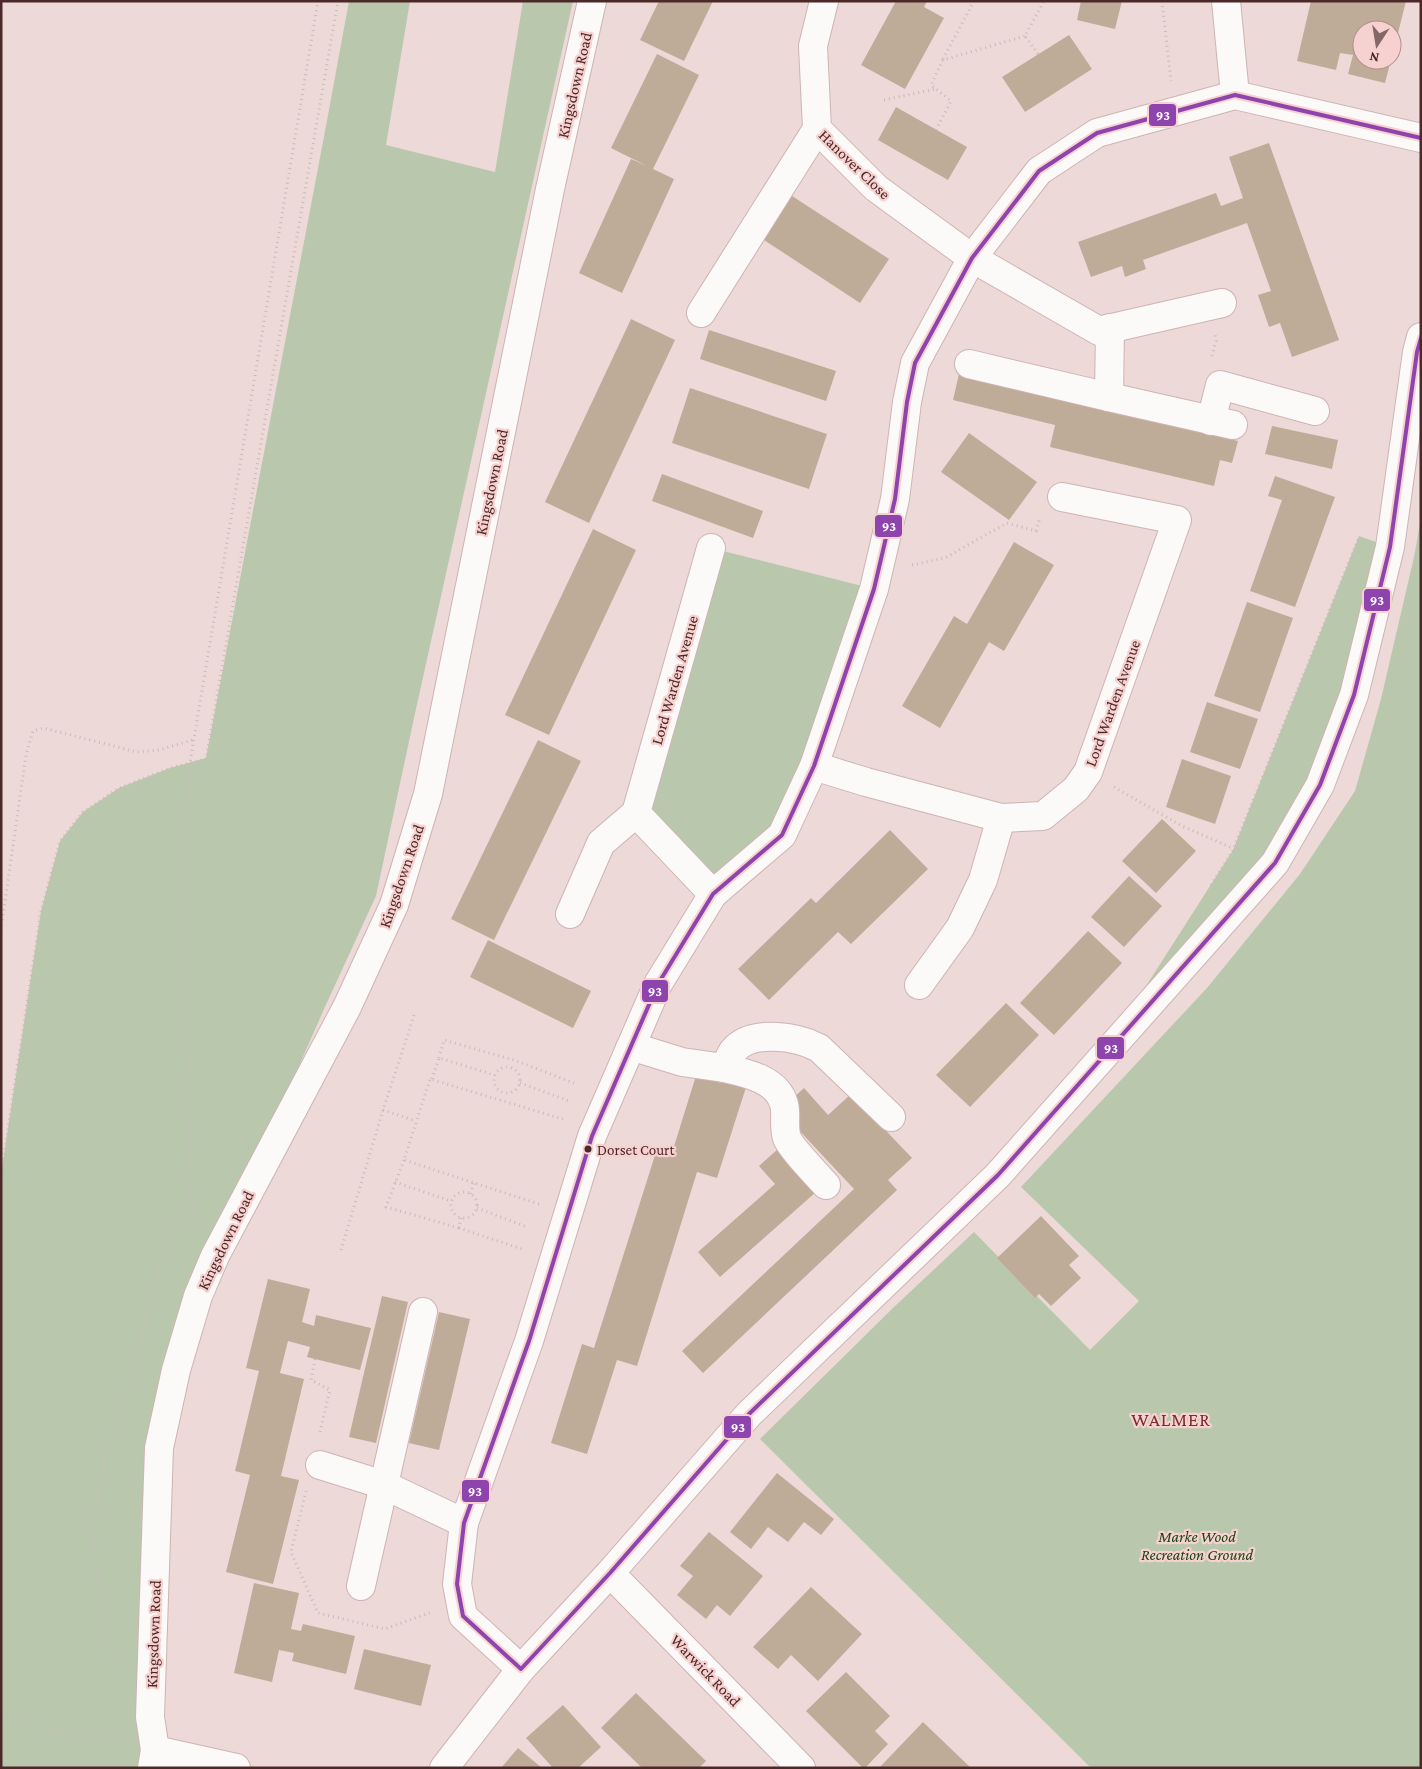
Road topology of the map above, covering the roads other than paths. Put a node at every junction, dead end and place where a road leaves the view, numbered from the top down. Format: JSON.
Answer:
{"nodes":[{"id":1,"x":592,"y":1,"type":"edge"},
{"id":2,"x":824,"y":1,"type":"edge"},
{"id":3,"x":1226,"y":1,"type":"edge"},
{"id":4,"x":1236,"y":95,"type":"junction"},
{"id":5,"x":817,"y":129,"type":"junction"},
{"id":6,"x":1421,"y":138,"type":"edge"},
{"id":7,"x":972,"y":258,"type":"junction"},
{"id":8,"x":1216,"y":304,"type":"road end"},
{"id":9,"x":701,"y":313,"type":"dead end"},
{"id":10,"x":1110,"y":328,"type":"junction"},
{"id":11,"x":1421,"y":337,"type":"edge"},
{"id":12,"x":969,"y":364,"type":"dead end"},
{"id":13,"x":1108,"y":397,"type":"junction"},
{"id":14,"x":1315,"y":411,"type":"dead end"},
{"id":15,"x":1062,"y":497,"type":"road end"},
{"id":16,"x":711,"y":548,"type":"dead end"},
{"id":17,"x":814,"y":766,"type":"junction"},
{"id":18,"x":636,"y":813,"type":"junction"},
{"id":19,"x":1001,"y":818,"type":"junction"},
{"id":20,"x":713,"y":894,"type":"junction"},
{"id":21,"x":570,"y":914,"type":"dead end"},
{"id":22,"x":919,"y":985,"type":"dead end"},
{"id":23,"x":630,"y":1048,"type":"junction"},
{"id":24,"x":724,"y":1068,"type":"junction"},
{"id":25,"x":891,"y":1117,"type":"dead end"},
{"id":26,"x":826,"y":1185,"type":"dead end"},
{"id":27,"x":423,"y":1312,"type":"dead end"},
{"id":28,"x":315,"y":1464,"type":"road end"},
{"id":29,"x":384,"y":1485,"type":"junction"},
{"id":30,"x":464,"y":1523,"type":"junction"},
{"id":31,"x":610,"y":1573,"type":"junction"},
{"id":32,"x":361,"y":1586,"type":"dead end"},
{"id":33,"x":521,"y":1669,"type":"junction"},
{"id":34,"x":153,"y":1759,"type":"edge"},
{"id":35,"x":236,"y":1768,"type":"edge"},
{"id":36,"x":444,"y":1768,"type":"edge"},
{"id":37,"x":802,"y":1768,"type":"edge"}],
"edges":[{"from":1,"to":34,"type":"street","name":"Kingsdown Road"},
{"from":2,"to":5,"type":"street","name":"Hanover Close"},
{"from":3,"to":4,"type":"street"},
{"from":4,"to":6,"type":"street"},
{"from":4,"to":7,"type":"street"},
{"from":5,"to":7,"type":"street","name":"Hanover Close"},
{"from":5,"to":9,"type":"street"},
{"from":7,"to":10,"type":"street","name":"Hanover Close"},
{"from":7,"to":17,"type":"street"},
{"from":8,"to":10,"type":"street"},
{"from":10,"to":13,"type":"street"},
{"from":11,"to":31,"type":"street"},
{"from":12,"to":13,"type":"street"},
{"from":13,"to":14,"type":"street"},
{"from":15,"to":19,"type":"street","name":"Lord Warden Avenue"},
{"from":16,"to":18,"type":"street","name":"Lord Warden Avenue"},
{"from":17,"to":19,"type":"street","name":"Lord Warden Avenue"},
{"from":17,"to":20,"type":"street"},
{"from":18,"to":20,"type":"street"},
{"from":18,"to":21,"type":"street"},
{"from":19,"to":22,"type":"street"},
{"from":20,"to":23,"type":"street"},
{"from":23,"to":24,"type":"street"},
{"from":23,"to":30,"type":"street"},
{"from":24,"to":25,"type":"street"},
{"from":24,"to":26,"type":"street"},
{"from":27,"to":29,"type":"street"},
{"from":28,"to":29,"type":"street"},
{"from":29,"to":30,"type":"street"},
{"from":29,"to":32,"type":"street"},
{"from":30,"to":33,"type":"street"},
{"from":31,"to":33,"type":"street"},
{"from":31,"to":37,"type":"street","name":"Warwick Road"},
{"from":33,"to":36,"type":"street"},
{"from":34,"to":35,"type":"street"}]}
